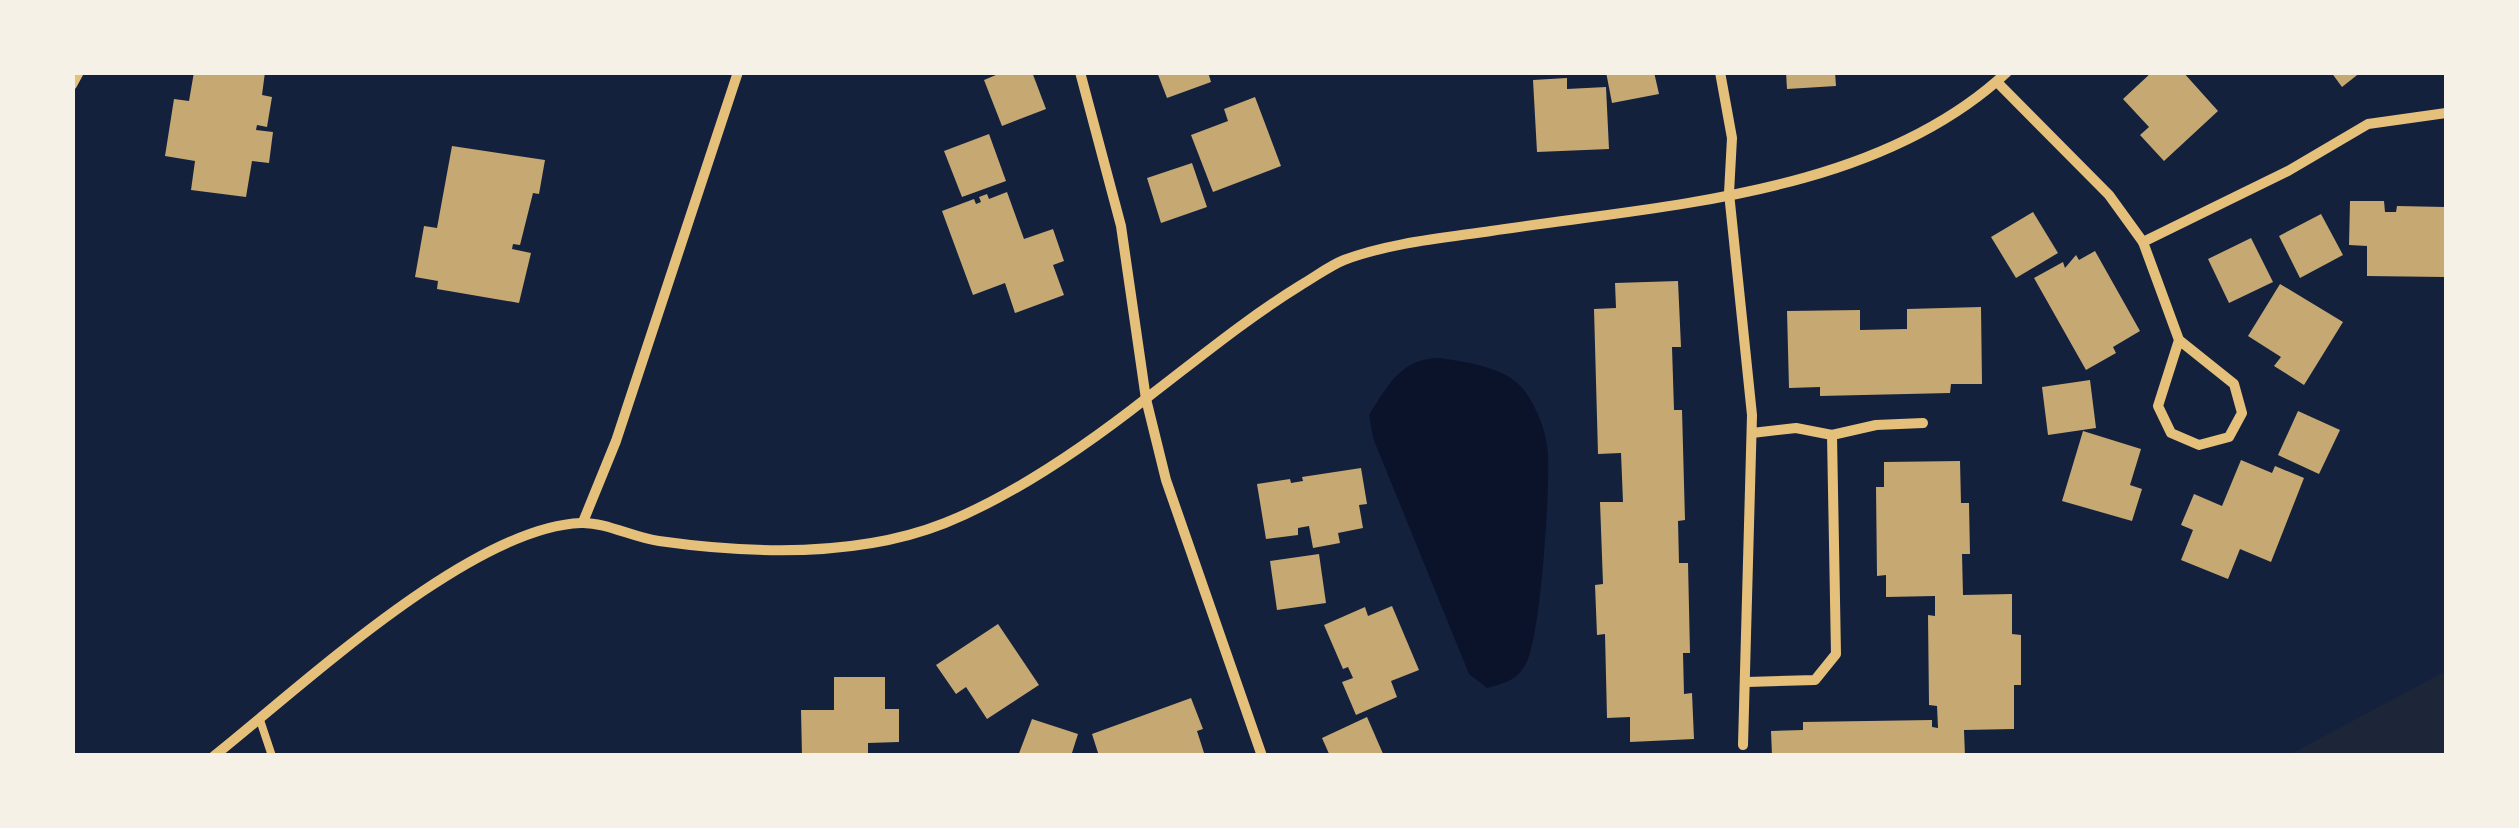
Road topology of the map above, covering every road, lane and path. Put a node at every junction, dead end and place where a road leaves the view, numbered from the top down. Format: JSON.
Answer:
{"nodes":[{"id":1,"x":80,"y":72,"type":"edge"},
{"id":2,"x":738,"y":72,"type":"edge"},
{"id":3,"x":1080,"y":72,"type":"edge"},
{"id":4,"x":1720,"y":72,"type":"edge"},
{"id":5,"x":2007,"y":72,"type":"edge"},
{"id":6,"x":1996,"y":82,"type":"junction"},
{"id":7,"x":72,"y":85,"type":"edge"},
{"id":8,"x":2446,"y":113,"type":"edge"},
{"id":9,"x":1729,"y":193,"type":"junction"},
{"id":10,"x":2143,"y":242,"type":"junction"},
{"id":11,"x":2180,"y":340,"type":"junction"},
{"id":12,"x":1146,"y":399,"type":"junction"},
{"id":13,"x":1923,"y":423,"type":"dead end"},
{"id":14,"x":1752,"y":433,"type":"junction"},
{"id":15,"x":1832,"y":435,"type":"junction"},
{"id":16,"x":583,"y":522,"type":"junction"},
{"id":17,"x":1747,"y":682,"type":"junction"},
{"id":18,"x":260,"y":720,"type":"junction"},
{"id":19,"x":1742,"y":745,"type":"dead end"},
{"id":20,"x":214,"y":756,"type":"edge"},
{"id":21,"x":272,"y":756,"type":"edge"},
{"id":22,"x":1262,"y":756,"type":"edge"}],
"edges":[{"from":1,"to":7,"type":"street"},
{"from":2,"to":16,"type":"street"},
{"from":3,"to":12,"type":"street"},
{"from":4,"to":9,"type":"street"},
{"from":5,"to":6,"type":"street"},
{"from":6,"to":9,"type":"street"},
{"from":6,"to":10,"type":"street"},
{"from":8,"to":10,"type":"street"},
{"from":9,"to":12,"type":"street"},
{"from":9,"to":14,"type":"street"},
{"from":10,"to":11,"type":"street"},
{"from":11,"to":11,"type":"street"},
{"from":12,"to":16,"type":"street"},
{"from":12,"to":22,"type":"street"},
{"from":13,"to":15,"type":"street"},
{"from":14,"to":15,"type":"street"},
{"from":14,"to":17,"type":"street"},
{"from":15,"to":17,"type":"street"},
{"from":16,"to":18,"type":"street"},
{"from":17,"to":19,"type":"street"},
{"from":18,"to":20,"type":"street"},
{"from":18,"to":21,"type":"lane"}]}
